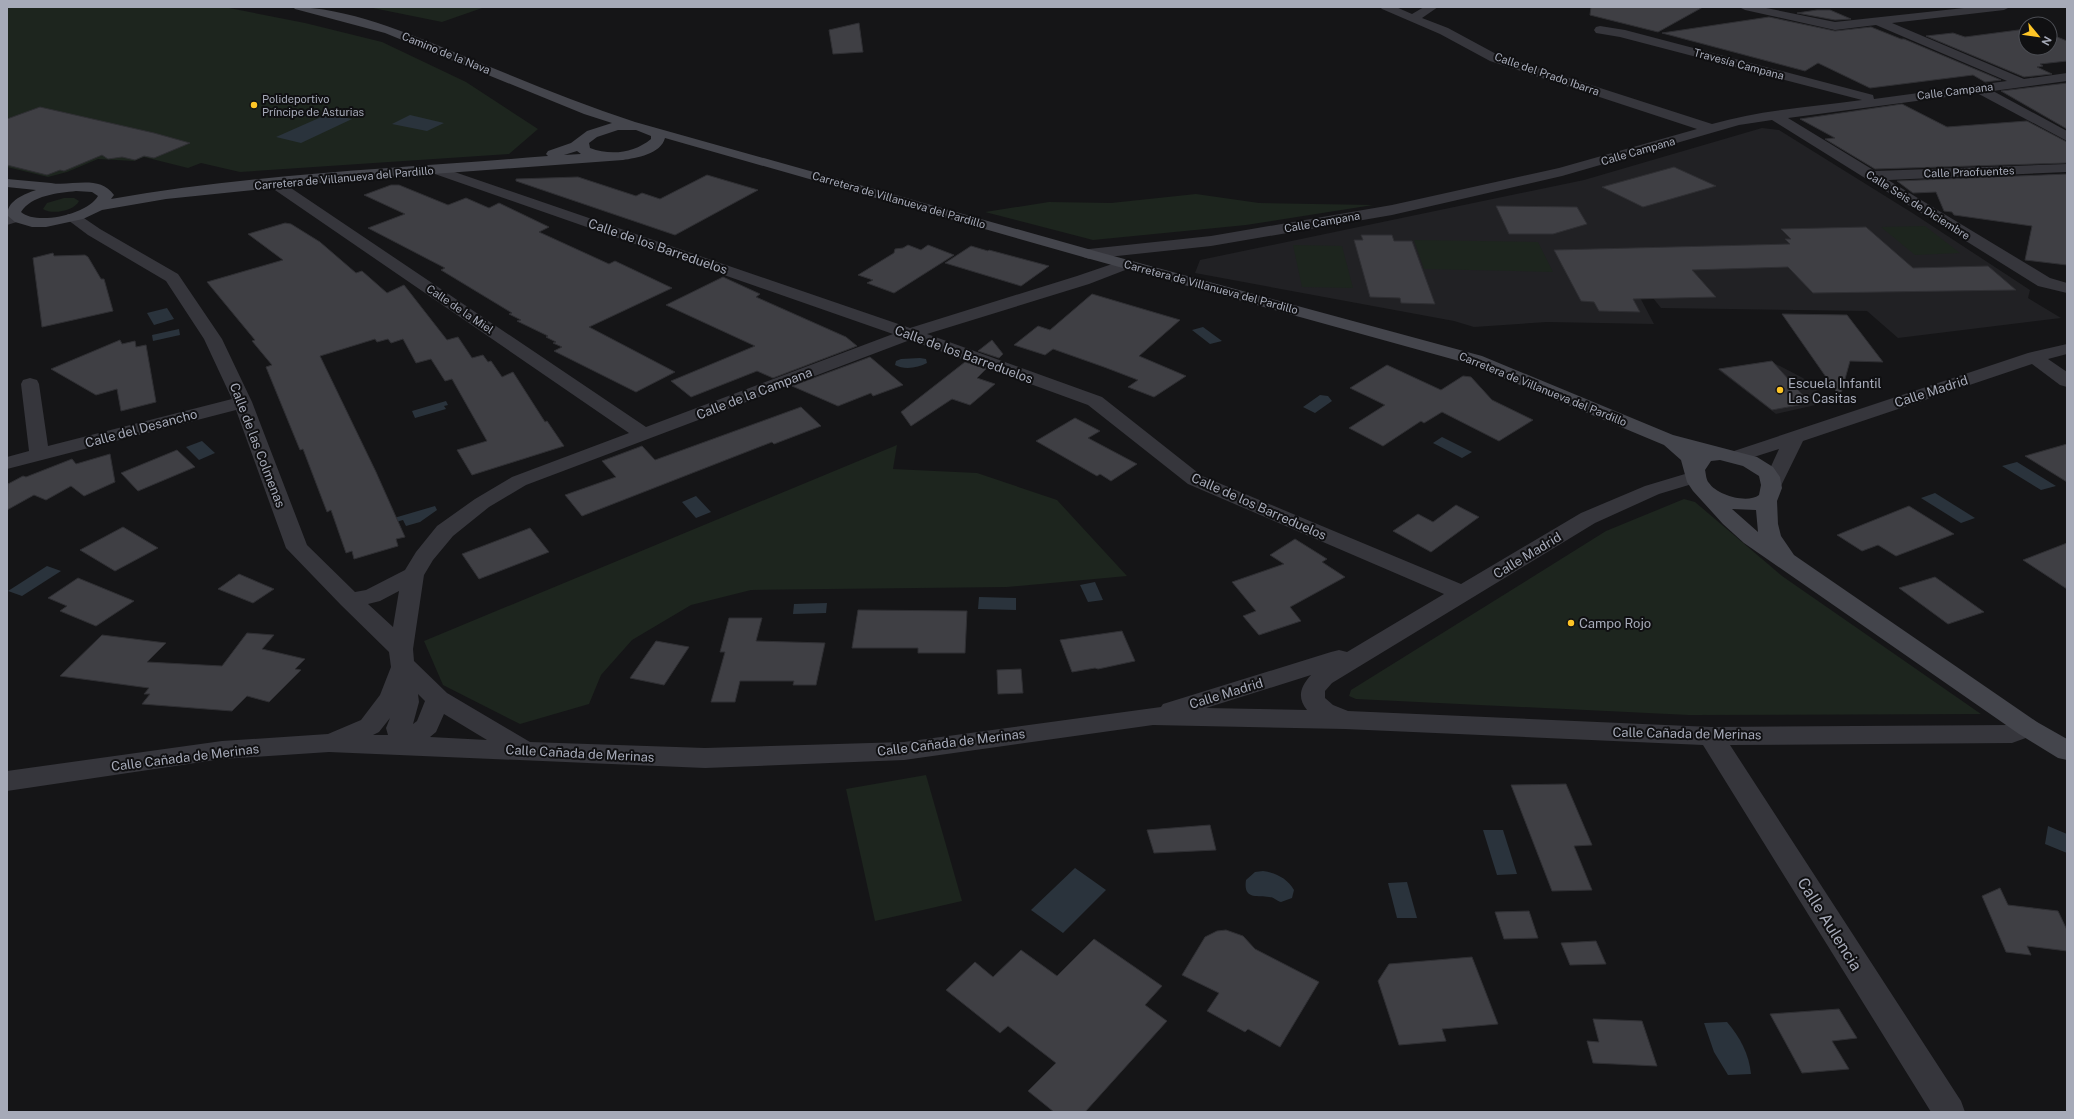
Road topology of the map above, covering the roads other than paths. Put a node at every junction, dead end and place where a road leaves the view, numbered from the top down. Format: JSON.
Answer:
{"nodes":[{"id":1,"x":299,"y":7,"type":"edge"},
{"id":2,"x":1386,"y":7,"type":"edge"},
{"id":3,"x":1432,"y":7,"type":"edge"},
{"id":4,"x":1745,"y":7,"type":"edge"},
{"id":5,"x":2004,"y":7,"type":"edge"},
{"id":6,"x":1413,"y":18,"type":"junction"},
{"id":7,"x":1878,"y":22,"type":"junction"},
{"id":8,"x":1600,"y":30,"type":"dead end"},
{"id":9,"x":2067,"y":77,"type":"edge"},
{"id":10,"x":2020,"y":82,"type":"junction"},
{"id":11,"x":1980,"y":89,"type":"junction"},
{"id":12,"x":1878,"y":101,"type":"junction"},
{"id":13,"x":589,"y":111,"type":"junction"},
{"id":14,"x":1772,"y":115,"type":"junction"},
{"id":15,"x":634,"y":126,"type":"junction"},
{"id":16,"x":1712,"y":129,"type":"junction"},
{"id":17,"x":654,"y":131,"type":"junction"},
{"id":18,"x":596,"y":132,"type":"junction"},
{"id":19,"x":2067,"y":137,"type":"edge"},
{"id":20,"x":582,"y":142,"type":"junction"},
{"id":21,"x":635,"y":153,"type":"junction"},
{"id":22,"x":609,"y":156,"type":"junction"},
{"id":23,"x":748,"y":158,"type":"junction"},
{"id":24,"x":522,"y":162,"type":"junction"},
{"id":25,"x":2067,"y":168,"type":"edge"},
{"id":26,"x":437,"y":170,"type":"junction"},
{"id":27,"x":1871,"y":176,"type":"junction"},
{"id":28,"x":7,"y":183,"type":"edge"},
{"id":29,"x":277,"y":185,"type":"junction"},
{"id":30,"x":66,"y":188,"type":"junction"},
{"id":31,"x":100,"y":190,"type":"junction"},
{"id":32,"x":166,"y":194,"type":"junction"},
{"id":33,"x":99,"y":206,"type":"junction"},
{"id":34,"x":11,"y":210,"type":"edge"},
{"id":35,"x":73,"y":217,"type":"junction"},
{"id":36,"x":1211,"y":241,"type":"junction"},
{"id":37,"x":1089,"y":254,"type":"junction"},
{"id":38,"x":1133,"y":265,"type":"junction"},
{"id":39,"x":2067,"y":288,"type":"edge"},
{"id":40,"x":910,"y":334,"type":"junction"},
{"id":41,"x":2067,"y":349,"type":"edge"},
{"id":42,"x":2034,"y":357,"type":"junction"},
{"id":43,"x":2067,"y":381,"type":"edge"},
{"id":44,"x":30,"y":384,"type":"dead end"},
{"id":45,"x":244,"y":402,"type":"junction"},
{"id":46,"x":644,"y":434,"type":"junction"},
{"id":47,"x":1795,"y":436,"type":"junction"},
{"id":48,"x":1666,"y":439,"type":"junction"},
{"id":49,"x":39,"y":455,"type":"junction"},
{"id":50,"x":1732,"y":456,"type":"junction"},
{"id":51,"x":7,"y":463,"type":"edge"},
{"id":52,"x":1697,"y":478,"type":"junction"},
{"id":53,"x":1769,"y":494,"type":"junction"},
{"id":54,"x":1789,"y":562,"type":"junction"},
{"id":55,"x":413,"y":576,"type":"junction"},
{"id":56,"x":1463,"y":594,"type":"junction"},
{"id":57,"x":349,"y":600,"type":"junction"},
{"id":58,"x":1367,"y":649,"type":"junction"},
{"id":59,"x":402,"y":657,"type":"junction"},
{"id":60,"x":438,"y":699,"type":"junction"},
{"id":61,"x":1153,"y":716,"type":"junction"},
{"id":62,"x":1345,"y":720,"type":"junction"},
{"id":63,"x":2028,"y":728,"type":"junction"},
{"id":64,"x":1711,"y":736,"type":"junction"},
{"id":65,"x":329,"y":743,"type":"junction"},
{"id":66,"x":403,"y":745,"type":"junction"},
{"id":67,"x":525,"y":750,"type":"junction"},
{"id":68,"x":2067,"y":751,"type":"edge"},
{"id":69,"x":7,"y":781,"type":"edge"},
{"id":70,"x":1949,"y":1112,"type":"edge"}],
"edges":[{"from":1,"to":13,"type":"street","name":"Camino de la Nava"},
{"from":2,"to":6,"type":"street","name":"Calle del Prado Ibarra"},
{"from":3,"to":6,"type":"street"},
{"from":4,"to":7,"type":"street"},
{"from":5,"to":7,"type":"street"},
{"from":6,"to":16,"type":"street","name":"Calle del Prado Ibarra"},
{"from":7,"to":10,"type":"street"},
{"from":8,"to":12,"type":"street","name":"Travesía Campana"},
{"from":9,"to":10,"type":"street","name":"Calle Campana"},
{"from":10,"to":11,"type":"street","name":"Calle Campana"},
{"from":11,"to":12,"type":"street","name":"Calle Campana"},
{"from":11,"to":19,"type":"street"},
{"from":12,"to":14,"type":"street","name":"Calle Campana"},
{"from":13,"to":15,"type":"street","name":"Camino de la Nava"},
{"from":13,"to":18,"type":"street"},
{"from":14,"to":16,"type":"street","name":"Calle Campana"},
{"from":14,"to":27,"type":"street","name":"Calle Seis de Diciembre"},
{"from":15,"to":17,"type":"street","name":"Carretera de Villanueva del Pardillo"},
{"from":15,"to":18,"type":"street"},
{"from":16,"to":36,"type":"street","name":"Calle Campana"},
{"from":17,"to":21,"type":"street"},
{"from":17,"to":23,"type":"street","name":"Carretera de Villanueva del Pardillo"},
{"from":18,"to":20,"type":"street","name":"Carretera de Villanueva del Pardillo"},
{"from":20,"to":22,"type":"street"},
{"from":20,"to":24,"type":"street","name":"Carretera de Villanueva del Pardillo"},
{"from":21,"to":22,"type":"street","name":"Carretera de Villanueva del Pardillo"},
{"from":21,"to":23,"type":"street","name":"Carretera de Villanueva del Pardillo"},
{"from":22,"to":24,"type":"street","name":"Carretera de Villanueva del Pardillo"},
{"from":23,"to":37,"type":"street","name":"Carretera de Villanueva del Pardillo"},
{"from":24,"to":26,"type":"street","name":"Carretera de Villanueva del Pardillo"},
{"from":25,"to":27,"type":"street","name":"Calle Praofuentes"},
{"from":26,"to":29,"type":"street","name":"Carretera de Villanueva del Pardillo"},
{"from":26,"to":40,"type":"street","name":"Calle de los Barreduelos"},
{"from":27,"to":39,"type":"street","name":"Calle Seis de Diciembre"},
{"from":28,"to":30,"type":"street"},
{"from":29,"to":32,"type":"street","name":"Carretera de Villanueva del Pardillo"},
{"from":29,"to":46,"type":"street","name":"Calle de la Miel"},
{"from":30,"to":31,"type":"street","name":"Carretera de Villanueva del Pardillo"},
{"from":30,"to":34,"type":"street"},
{"from":31,"to":32,"type":"street","name":"Carretera de Villanueva del Pardillo"},
{"from":31,"to":33,"type":"street"},
{"from":32,"to":33,"type":"street","name":"Carretera de Villanueva del Pardillo"},
{"from":33,"to":35,"type":"street","name":"Carretera de Villanueva del Pardillo"},
{"from":34,"to":35,"type":"street","name":"Carretera de Villanueva del Pardillo"},
{"from":35,"to":45,"type":"street","name":"Calle de las Colmenas"},
{"from":36,"to":37,"type":"street"},
{"from":36,"to":38,"type":"street","name":"Calle de la Campana"},
{"from":37,"to":38,"type":"street","name":"Carretera de Villanueva del Pardillo"},
{"from":38,"to":40,"type":"street","name":"Calle de la Campana"},
{"from":38,"to":48,"type":"street","name":"Carretera de Villanueva del Pardillo"},
{"from":40,"to":46,"type":"street","name":"Calle de la Campana"},
{"from":40,"to":56,"type":"street","name":"Calle de los Barreduelos"},
{"from":41,"to":42,"type":"street","name":"Calle Madrid"},
{"from":42,"to":43,"type":"street"},
{"from":42,"to":47,"type":"street","name":"Calle Madrid"},
{"from":44,"to":49,"type":"street"},
{"from":45,"to":49,"type":"street","name":"Calle del Desancho"},
{"from":45,"to":57,"type":"street","name":"Calle de las Colmenas"},
{"from":46,"to":55,"type":"street","name":"Calle de la Campana"},
{"from":47,"to":50,"type":"street","name":"Calle Madrid"},
{"from":47,"to":53,"type":"street"},
{"from":48,"to":50,"type":"street","name":"Carretera de Villanueva del Pardillo"},
{"from":48,"to":52,"type":"street","name":"Carretera de Villanueva del Pardillo"},
{"from":49,"to":51,"type":"street","name":"Calle del Desancho"},
{"from":50,"to":52,"type":"street"},
{"from":50,"to":53,"type":"street"},
{"from":52,"to":53,"type":"street"},
{"from":52,"to":54,"type":"street"},
{"from":52,"to":56,"type":"street","name":"Calle Madrid"},
{"from":53,"to":54,"type":"street"},
{"from":54,"to":63,"type":"street"},
{"from":55,"to":57,"type":"street"},
{"from":55,"to":59,"type":"street","name":"Calle de la Campana"},
{"from":56,"to":58,"type":"street","name":"Calle Madrid"},
{"from":57,"to":59,"type":"street","name":"Calle de las Colmenas"},
{"from":58,"to":61,"type":"street","name":"Calle Madrid"},
{"from":58,"to":62,"type":"street","name":"Calle Madrid"},
{"from":59,"to":60,"type":"street"},
{"from":59,"to":65,"type":"street","name":"Calle de la Campana"},
{"from":59,"to":66,"type":"street","name":"Calle de la Campana"},
{"from":60,"to":66,"type":"street"},
{"from":60,"to":67,"type":"street"},
{"from":61,"to":62,"type":"street","name":"Calle Cañada de Merinas"},
{"from":61,"to":67,"type":"street","name":"Calle Cañada de Merinas"},
{"from":62,"to":64,"type":"street","name":"Calle Cañada de Merinas"},
{"from":63,"to":64,"type":"street","name":"Calle Cañada de Merinas"},
{"from":63,"to":68,"type":"street"},
{"from":64,"to":70,"type":"street","name":"Calle Aulencia"},
{"from":65,"to":66,"type":"street","name":"Calle Cañada de Merinas"},
{"from":65,"to":69,"type":"street","name":"Calle Cañada de Merinas"},
{"from":66,"to":67,"type":"street","name":"Calle Cañada de Merinas"}]}
